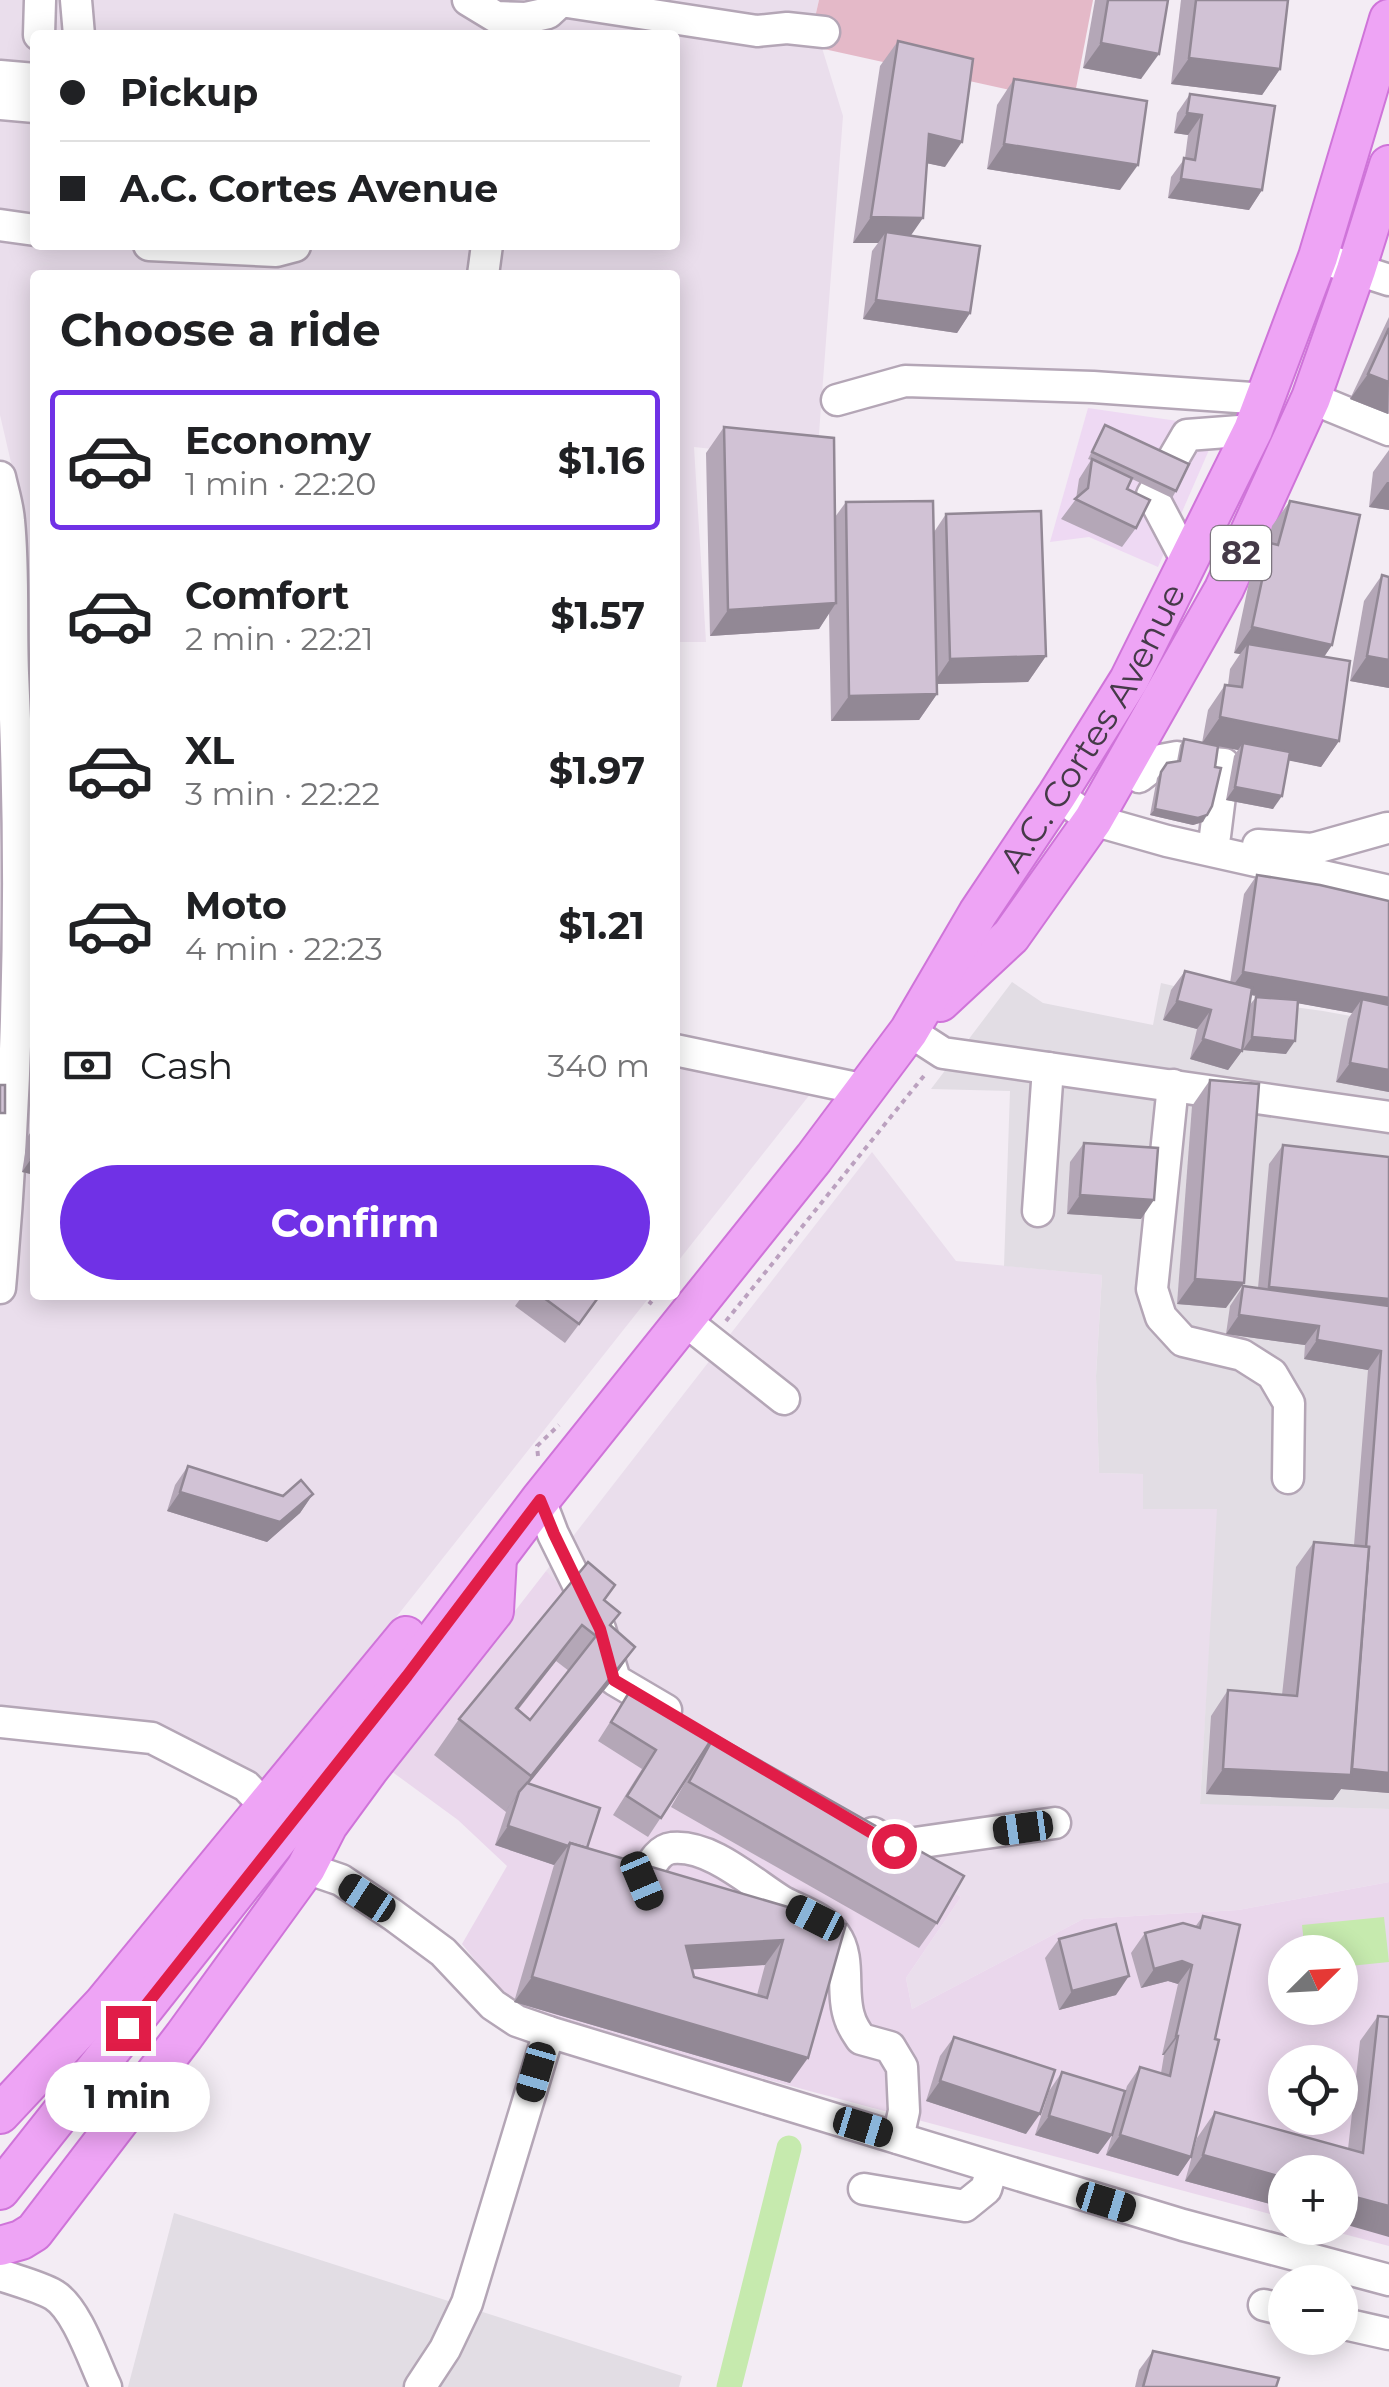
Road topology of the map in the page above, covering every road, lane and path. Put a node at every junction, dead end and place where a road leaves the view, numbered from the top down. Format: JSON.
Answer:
{"nodes":[{"id":1,"x":40,"y":0,"type":"edge"},
{"id":2,"x":76,"y":0,"type":"edge"},
{"id":3,"x":468,"y":0,"type":"edge"},
{"id":4,"x":562,"y":1,"type":"edge"},
{"id":5,"x":1389,"y":19,"type":"edge"},
{"id":6,"x":498,"y":26,"type":"edge"},
{"id":7,"x":39,"y":30,"type":"edge"},
{"id":8,"x":79,"y":30,"type":"edge"},
{"id":9,"x":824,"y":32,"type":"dead end"},
{"id":10,"x":0,"y":76,"type":"edge"},
{"id":11,"x":30,"y":78,"type":"edge"},
{"id":12,"x":0,"y":104,"type":"edge"},
{"id":13,"x":30,"y":107,"type":"edge"},
{"id":14,"x":1389,"y":165,"type":"edge"},
{"id":15,"x":0,"y":224,"type":"edge"},
{"id":16,"x":30,"y":229,"type":"edge"},
{"id":17,"x":1318,"y":257,"type":"junction"},
{"id":18,"x":1373,"y":275,"type":"edge"},
{"id":19,"x":1311,"y":398,"type":"junction"},
{"id":20,"x":837,"y":400,"type":"dead end"},
{"id":21,"x":1260,"y":415,"type":"junction"},
{"id":22,"x":1389,"y":430,"type":"edge"},
{"id":23,"x":0,"y":476,"type":"edge"},
{"id":24,"x":1188,"y":563,"type":"junction"},
{"id":25,"x":23,"y":630,"type":"edge"},
{"id":26,"x":1177,"y":757,"type":"edge"},
{"id":27,"x":1212,"y":763,"type":"edge"},
{"id":28,"x":1122,"y":768,"type":"junction"},
{"id":29,"x":1057,"y":795,"type":"junction"},
{"id":30,"x":26,"y":822,"type":"edge"},
{"id":31,"x":1105,"y":824,"type":"junction"},
{"id":32,"x":1386,"y":828,"type":"dead end"},
{"id":33,"x":1215,"y":836,"type":"junction"},
{"id":34,"x":1389,"y":891,"type":"edge"},
{"id":35,"x":17,"y":937,"type":"edge"},
{"id":36,"x":909,"y":1031,"type":"junction"},
{"id":37,"x":680,"y":1051,"type":"edge"},
{"id":38,"x":943,"y":1053,"type":"junction"},
{"id":39,"x":1048,"y":1068,"type":"junction"},
{"id":40,"x":1173,"y":1086,"type":"junction"},
{"id":41,"x":866,"y":1090,"type":"junction"},
{"id":42,"x":1389,"y":1116,"type":"edge"},
{"id":43,"x":814,"y":1158,"type":"junction"},
{"id":44,"x":1038,"y":1211,"type":"dead end"},
{"id":45,"x":0,"y":1288,"type":"edge"},
{"id":46,"x":680,"y":1293,"type":"edge"},
{"id":47,"x":649,"y":1300,"type":"edge"},
{"id":48,"x":675,"y":1300,"type":"edge"},
{"id":49,"x":682,"y":1322,"type":"junction"},
{"id":50,"x":784,"y":1399,"type":"dead end"},
{"id":51,"x":1288,"y":1478,"type":"dead end"},
{"id":52,"x":540,"y":1500,"type":"junction"},
{"id":53,"x":497,"y":1558,"type":"junction"},
{"id":54,"x":0,"y":1722,"type":"edge"},
{"id":55,"x":697,"y":1728,"type":"edge"},
{"id":56,"x":266,"y":1807,"type":"junction"},
{"id":57,"x":845,"y":1817,"type":"edge"},
{"id":58,"x":1055,"y":1823,"type":"dead end"},
{"id":59,"x":324,"y":1874,"type":"junction"},
{"id":60,"x":678,"y":1921,"type":"edge"},
{"id":61,"x":550,"y":2032,"type":"junction"},
{"id":62,"x":0,"y":2114,"type":"edge"},
{"id":63,"x":898,"y":2138,"type":"junction"},
{"id":64,"x":992,"y":2168,"type":"junction"},
{"id":65,"x":2,"y":2187,"type":"edge"},
{"id":66,"x":864,"y":2189,"type":"dead end"},
{"id":67,"x":0,"y":2246,"type":"edge"},
{"id":68,"x":0,"y":2276,"type":"edge"},
{"id":69,"x":1389,"y":2280,"type":"edge"},
{"id":70,"x":1358,"y":2327,"type":"edge"},
{"id":71,"x":1389,"y":2334,"type":"edge"},
{"id":72,"x":106,"y":2387,"type":"edge"},
{"id":73,"x":420,"y":2387,"type":"edge"}],
"edges":[{"from":1,"to":7,"type":"street"},
{"from":2,"to":8,"type":"street"},
{"from":3,"to":6,"type":"street"},
{"from":4,"to":6,"type":"street"},
{"from":4,"to":9,"type":"street"},
{"from":5,"to":17,"type":"main road","name":"A.C. Cortes Avenue","number":"82"},
{"from":10,"to":11,"type":"street"},
{"from":12,"to":13,"type":"street"},
{"from":14,"to":18,"type":"main road","name":"A.C. Cortes Avenue","number":"82"},
{"from":15,"to":16,"type":"street"},
{"from":17,"to":18,"type":"street"},
{"from":17,"to":21,"type":"main road","name":"A.C. Cortes Avenue","number":"82"},
{"from":18,"to":19,"type":"main road","name":"A.C. Cortes Avenue","number":"82"},
{"from":19,"to":22,"type":"street"},
{"from":19,"to":28,"type":"main road","name":"A.C. Cortes Avenue","number":"82"},
{"from":20,"to":21,"type":"street"},
{"from":21,"to":24,"type":"main road","name":"A.C. Cortes Avenue","number":"82"},
{"from":21,"to":24,"type":"street"},
{"from":23,"to":25,"type":"street"},
{"from":24,"to":29,"type":"main road","name":"A.C. Cortes Avenue","number":"82"},
{"from":25,"to":30,"type":"street"},
{"from":26,"to":28,"type":"street"},
{"from":27,"to":33,"type":"street"},
{"from":28,"to":31,"type":"main road","name":"A.C. Cortes Avenue","number":"82"},
{"from":29,"to":31,"type":"street"},
{"from":29,"to":36,"type":"main road","name":"A.C. Cortes Avenue","number":"82"},
{"from":30,"to":35,"type":"street"},
{"from":31,"to":33,"type":"street"},
{"from":31,"to":34,"type":"street"},
{"from":31,"to":36,"type":"main road","name":"A.C. Cortes Avenue","number":"82"},
{"from":32,"to":33,"type":"street"},
{"from":35,"to":45,"type":"street"},
{"from":36,"to":38,"type":"street"},
{"from":36,"to":41,"type":"main road","name":"A.C. Cortes Avenue","number":"82"},
{"from":37,"to":41,"type":"street"},
{"from":38,"to":39,"type":"street"},
{"from":38,"to":49,"type":"path"},
{"from":39,"to":40,"type":"street"},
{"from":39,"to":44,"type":"street"},
{"from":40,"to":42,"type":"street"},
{"from":40,"to":51,"type":"street"},
{"from":41,"to":43,"type":"main road","name":"A.C. Cortes Avenue","number":"82"},
{"from":43,"to":46,"type":"main road"},
{"from":43,"to":49,"type":"main road","name":"A.C. Cortes Avenue","number":"82"},
{"from":47,"to":49,"type":"path"},
{"from":48,"to":56,"type":"main road"},
{"from":49,"to":50,"type":"street"},
{"from":49,"to":52,"type":"main road","name":"A.C. Cortes Avenue","number":"82"},
{"from":52,"to":53,"type":"main road","name":"A.C. Cortes Avenue","number":"82"},
{"from":52,"to":55,"type":"street"},
{"from":53,"to":59,"type":"main road"},
{"from":53,"to":65,"type":"main road","name":"A.C. Cortes Avenue","number":"82"},
{"from":54,"to":56,"type":"street"},
{"from":56,"to":62,"type":"main road"},
{"from":57,"to":58,"type":"street"},
{"from":59,"to":61,"type":"street"},
{"from":59,"to":67,"type":"main road"},
{"from":60,"to":63,"type":"street"},
{"from":61,"to":63,"type":"street"},
{"from":61,"to":73,"type":"street"},
{"from":63,"to":64,"type":"street"},
{"from":64,"to":66,"type":"street"},
{"from":64,"to":69,"type":"street"},
{"from":68,"to":72,"type":"street"},
{"from":70,"to":71,"type":"street"}]}
